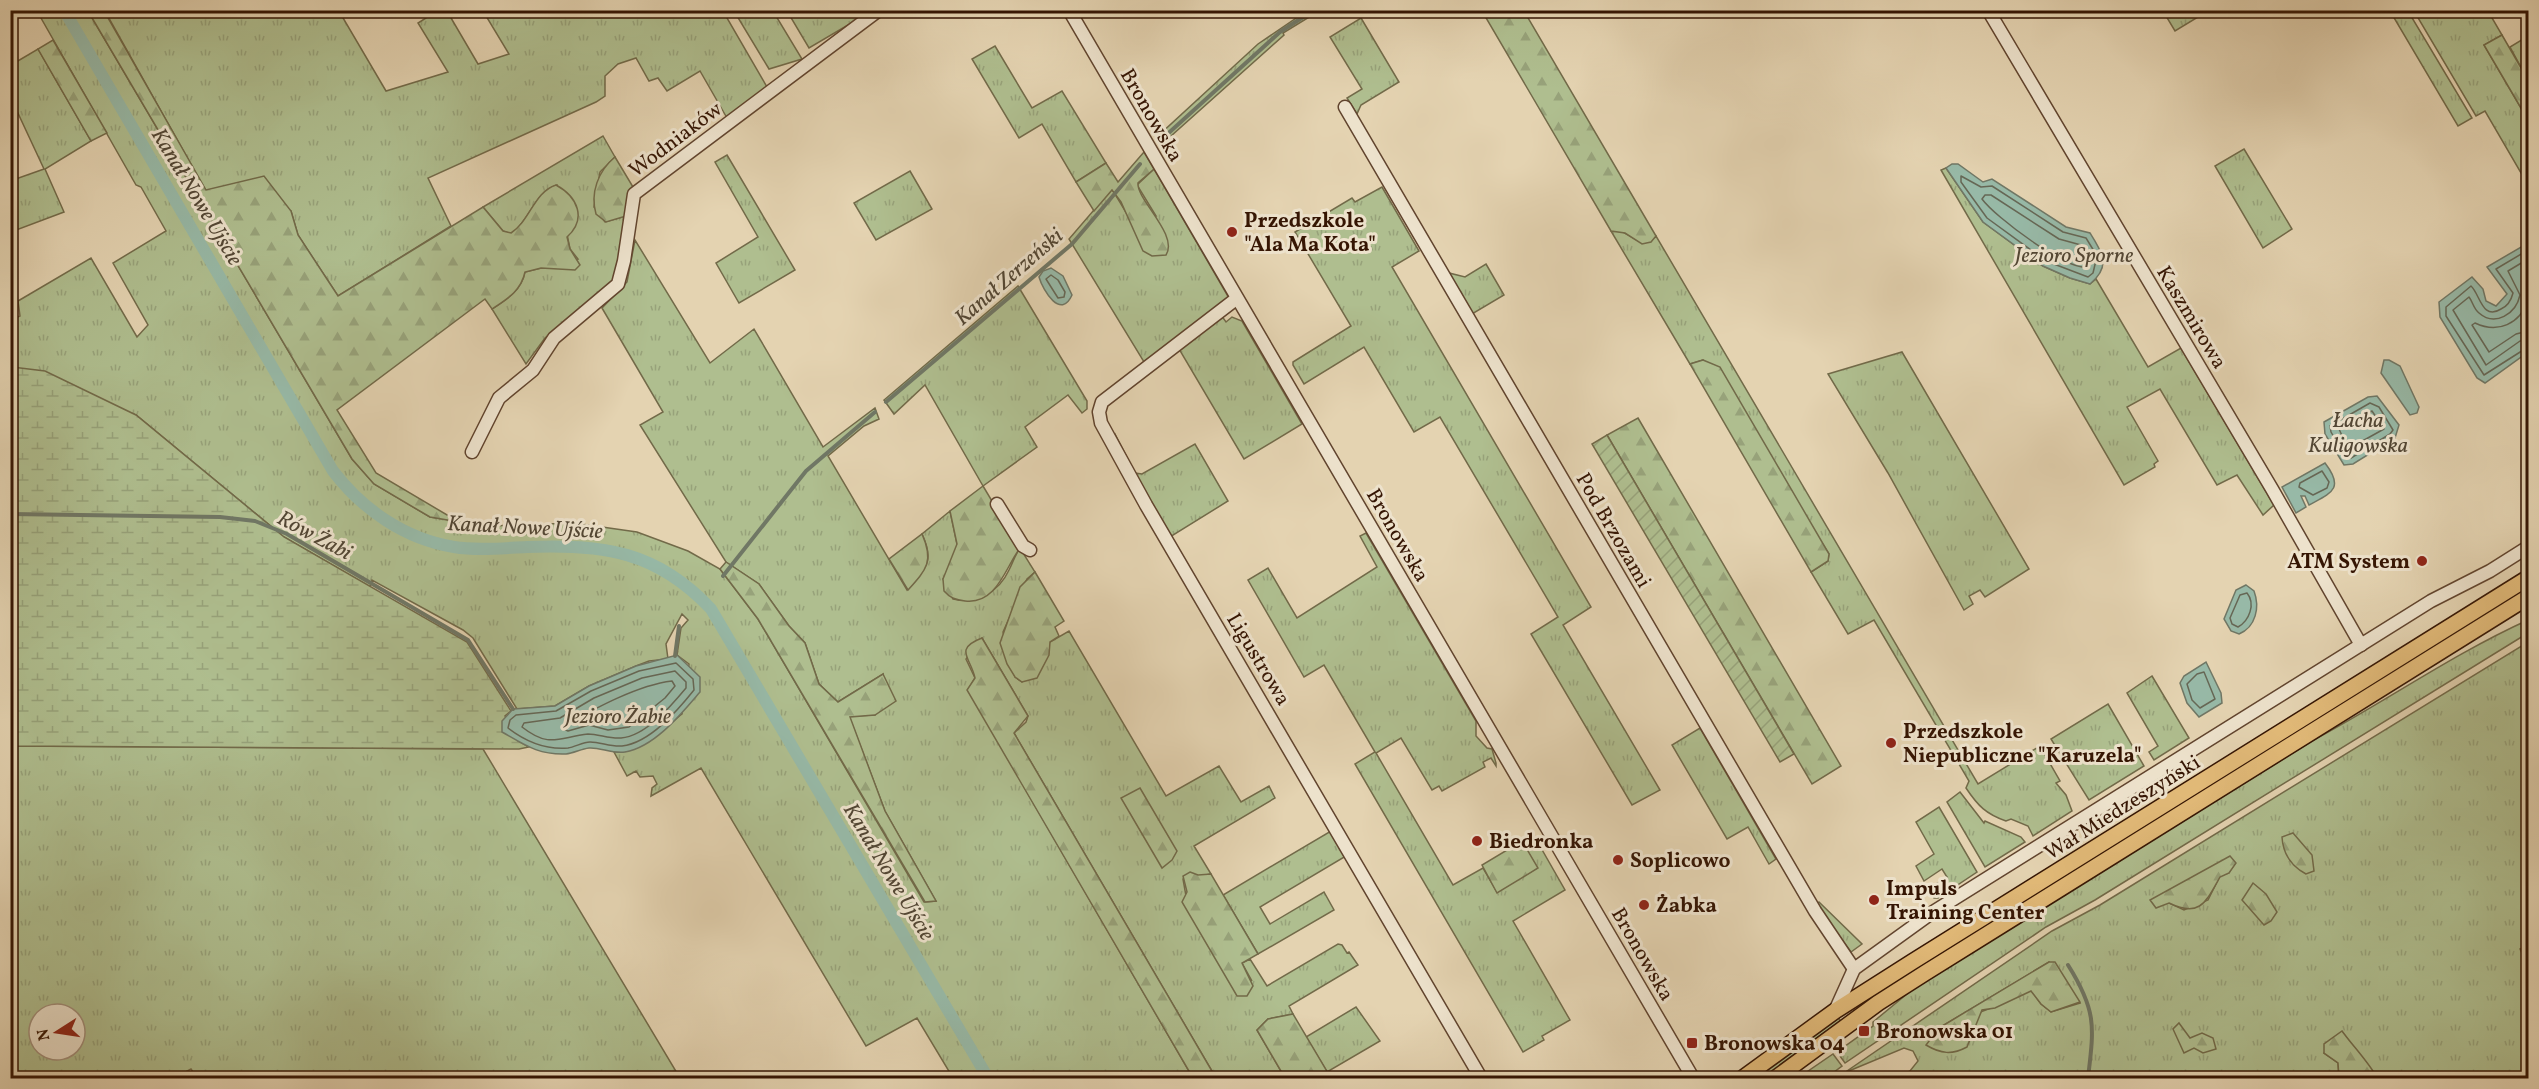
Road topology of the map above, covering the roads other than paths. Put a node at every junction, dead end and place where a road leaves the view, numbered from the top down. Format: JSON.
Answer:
{"nodes":[{"id":1,"x":879,"y":10,"type":"edge"},
{"id":2,"x":1068,"y":10,"type":"edge"},
{"id":3,"x":1988,"y":10,"type":"edge"},
{"id":4,"x":1345,"y":108,"type":"dead end"},
{"id":5,"x":1236,"y":299,"type":"junction"},
{"id":6,"x":472,"y":452,"type":"dead end"},
{"id":7,"x":997,"y":504,"type":"dead end"},
{"id":8,"x":2529,"y":548,"type":"edge"},
{"id":9,"x":1029,"y":550,"type":"dead end"},
{"id":10,"x":2529,"y":578,"type":"edge"},
{"id":11,"x":2529,"y":597,"type":"edge"},
{"id":12,"x":2361,"y":645,"type":"junction"},
{"id":13,"x":1854,"y":969,"type":"junction"},
{"id":14,"x":1835,"y":1011,"type":"junction"},
{"id":15,"x":1481,"y":1078,"type":"edge"},
{"id":16,"x":1693,"y":1078,"type":"edge"},
{"id":17,"x":1743,"y":1078,"type":"edge"},
{"id":18,"x":1776,"y":1078,"type":"edge"}],
"edges":[{"from":1,"to":6,"type":"street","name":"Wodniaków"},
{"from":2,"to":5,"type":"street","name":"Bronowska"},
{"from":3,"to":12,"type":"street","name":"Kaszmirowa"},
{"from":4,"to":13,"type":"street","name":"Pod Brzozami"},
{"from":5,"to":15,"type":"street","name":"Ligustrowa"},
{"from":5,"to":16,"type":"street","name":"Bronowska"},
{"from":7,"to":9,"type":"street"},
{"from":8,"to":12,"type":"street"},
{"from":10,"to":14,"type":"main road","name":"Wał Miedzeszyński"},
{"from":11,"to":18,"type":"main road","name":"Wał Miedzeszyński"},
{"from":12,"to":13,"type":"street"},
{"from":13,"to":14,"type":"street"},
{"from":14,"to":17,"type":"main road","name":"Wał Miedzeszyński"}]}
